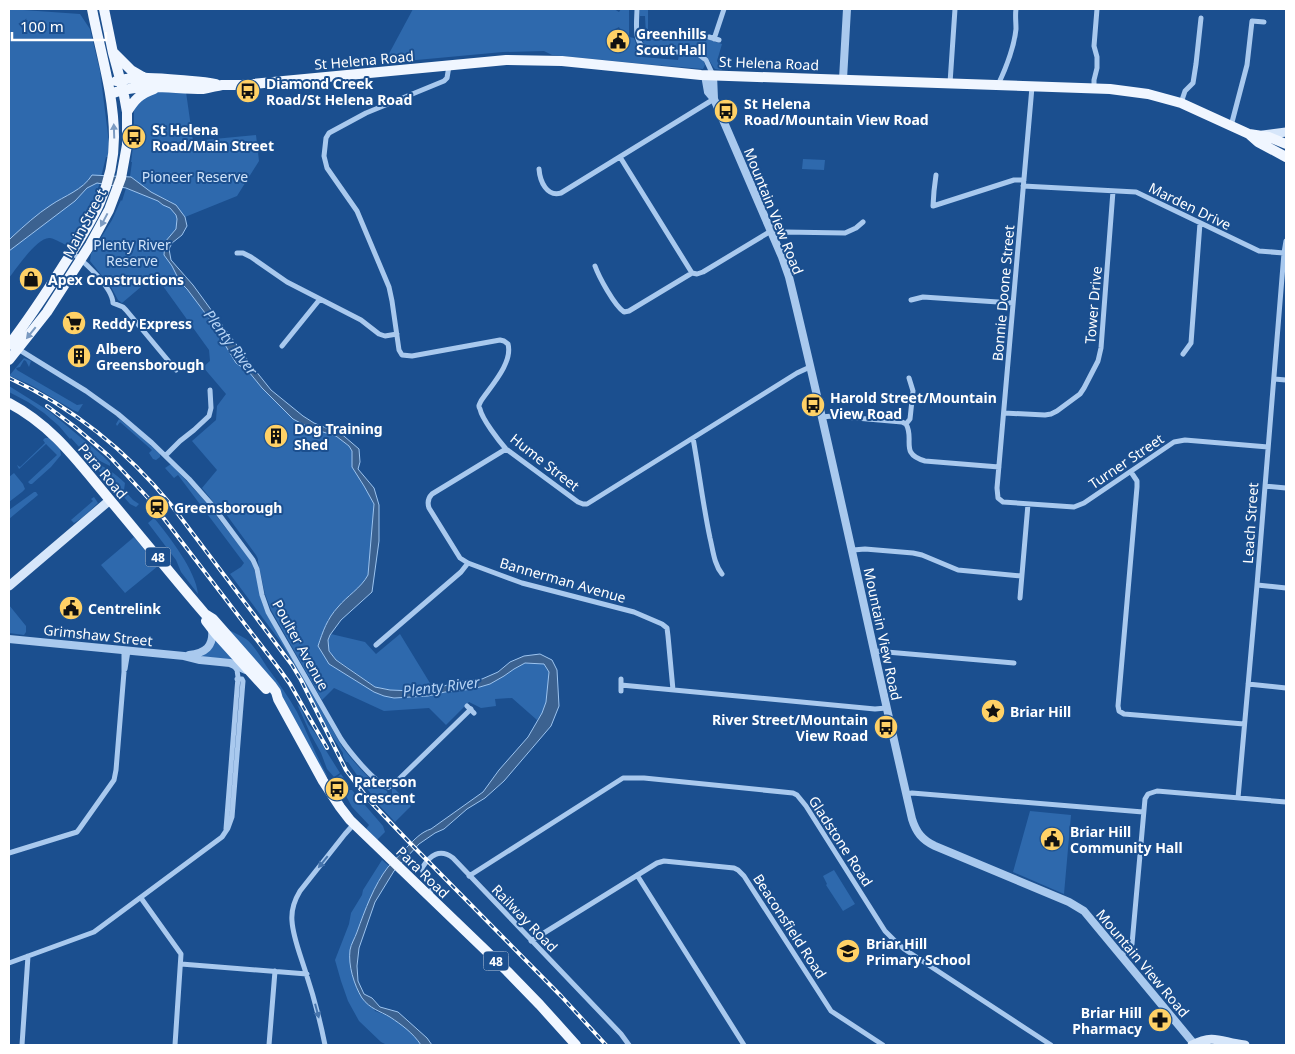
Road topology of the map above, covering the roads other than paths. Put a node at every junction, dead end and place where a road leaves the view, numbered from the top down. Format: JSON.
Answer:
{"nodes":[{"id":1,"x":92,"y":9,"type":"edge"},
{"id":2,"x":104,"y":9,"type":"edge"},
{"id":3,"x":636,"y":9,"type":"edge"},
{"id":4,"x":724,"y":9,"type":"edge"},
{"id":5,"x":846,"y":9,"type":"edge"},
{"id":6,"x":955,"y":9,"type":"edge"},
{"id":7,"x":1016,"y":9,"type":"edge"},
{"id":8,"x":1097,"y":9,"type":"edge"},
{"id":9,"x":1201,"y":18,"type":"dead end"},
{"id":10,"x":1264,"y":22,"type":"dead end"},
{"id":11,"x":714,"y":39,"type":"dead end"},
{"id":12,"x":113,"y":53,"type":"junction"},
{"id":13,"x":449,"y":66,"type":"junction"},
{"id":14,"x":709,"y":72,"type":"junction"},
{"id":15,"x":146,"y":78,"type":"junction"},
{"id":16,"x":844,"y":79,"type":"junction"},
{"id":17,"x":950,"y":83,"type":"junction"},
{"id":18,"x":108,"y":84,"type":"junction"},
{"id":19,"x":122,"y":85,"type":"junction"},
{"id":20,"x":998,"y":85,"type":"junction"},
{"id":21,"x":222,"y":86,"type":"junction"},
{"id":22,"x":159,"y":87,"type":"junction"},
{"id":23,"x":1032,"y":87,"type":"junction"},
{"id":24,"x":1094,"y":89,"type":"junction"},
{"id":25,"x":110,"y":94,"type":"junction"},
{"id":26,"x":714,"y":99,"type":"junction"},
{"id":27,"x":1181,"y":103,"type":"junction"},
{"id":28,"x":127,"y":112,"type":"junction"},
{"id":29,"x":1231,"y":126,"type":"junction"},
{"id":30,"x":1286,"y":132,"type":"edge"},
{"id":31,"x":1249,"y":134,"type":"junction"},
{"id":32,"x":1260,"y":135,"type":"junction"},
{"id":33,"x":1286,"y":144,"type":"edge"},
{"id":34,"x":620,"y":157,"type":"junction"},
{"id":35,"x":1286,"y":157,"type":"edge"},
{"id":36,"x":539,"y":169,"type":"dead end"},
{"id":37,"x":936,"y":175,"type":"dead end"},
{"id":38,"x":1024,"y":180,"type":"junction"},
{"id":39,"x":1023,"y":186,"type":"junction"},
{"id":40,"x":1113,"y":191,"type":"junction"},
{"id":41,"x":863,"y":222,"type":"dead end"},
{"id":42,"x":1200,"y":223,"type":"junction"},
{"id":43,"x":771,"y":232,"type":"junction"},
{"id":44,"x":1286,"y":242,"type":"edge"},
{"id":45,"x":1285,"y":250,"type":"edge"},
{"id":46,"x":72,"y":253,"type":"junction"},
{"id":47,"x":237,"y":253,"type":"dead end"},
{"id":48,"x":81,"y":259,"type":"junction"},
{"id":49,"x":595,"y":266,"type":"dead end"},
{"id":50,"x":692,"y":273,"type":"junction"},
{"id":51,"x":320,"y":299,"type":"junction"},
{"id":52,"x":911,"y":300,"type":"dead end"},
{"id":53,"x":1013,"y":303,"type":"junction"},
{"id":54,"x":397,"y":334,"type":"junction"},
{"id":55,"x":282,"y":346,"type":"dead end"},
{"id":56,"x":13,"y":347,"type":"edge"},
{"id":57,"x":1183,"y":354,"type":"dead end"},
{"id":58,"x":9,"y":360,"type":"edge"},
{"id":59,"x":810,"y":367,"type":"junction"},
{"id":60,"x":176,"y":370,"type":"dead end"},
{"id":61,"x":909,"y":378,"type":"dead end"},
{"id":62,"x":1274,"y":378,"type":"junction"},
{"id":63,"x":1286,"y":380,"type":"edge"},
{"id":64,"x":210,"y":390,"type":"dead end"},
{"id":65,"x":9,"y":403,"type":"edge"},
{"id":66,"x":1004,"y":413,"type":"junction"},
{"id":67,"x":821,"y":417,"type":"junction"},
{"id":68,"x":906,"y":424,"type":"junction"},
{"id":69,"x":693,"y":438,"type":"junction"},
{"id":70,"x":1268,"y":447,"type":"junction"},
{"id":71,"x":506,"y":449,"type":"junction"},
{"id":72,"x":166,"y":455,"type":"junction"},
{"id":73,"x":999,"y":467,"type":"junction"},
{"id":74,"x":1131,"y":472,"type":"junction"},
{"id":75,"x":1264,"y":486,"type":"junction"},
{"id":76,"x":1286,"y":488,"type":"edge"},
{"id":77,"x":110,"y":500,"type":"junction"},
{"id":78,"x":1000,"y":501,"type":"joint"},
{"id":79,"x":1028,"y":504,"type":"junction"},
{"id":80,"x":852,"y":550,"type":"junction"},
{"id":81,"x":468,"y":562,"type":"junction"},
{"id":82,"x":722,"y":574,"type":"dead end"},
{"id":83,"x":1021,"y":576,"type":"junction"},
{"id":84,"x":1257,"y":585,"type":"junction"},
{"id":85,"x":9,"y":586,"type":"edge"},
{"id":86,"x":1286,"y":588,"type":"edge"},
{"id":87,"x":1020,"y":598,"type":"dead end"},
{"id":88,"x":205,"y":614,"type":"junction"},
{"id":89,"x":212,"y":628,"type":"junction"},
{"id":90,"x":9,"y":639,"type":"edge"},
{"id":91,"x":376,"y":645,"type":"dead end"},
{"id":92,"x":126,"y":650,"type":"junction"},
{"id":93,"x":874,"y":651,"type":"junction"},
{"id":94,"x":184,"y":656,"type":"junction"},
{"id":95,"x":232,"y":663,"type":"junction"},
{"id":96,"x":1014,"y":663,"type":"dead end"},
{"id":97,"x":252,"y":673,"type":"junction"},
{"id":98,"x":1248,"y":684,"type":"junction"},
{"id":99,"x":621,"y":685,"type":"dead end"},
{"id":100,"x":1286,"y":688,"type":"edge"},
{"id":101,"x":673,"y":690,"type":"junction"},
{"id":102,"x":278,"y":699,"type":"junction"},
{"id":103,"x":886,"y":708,"type":"junction"},
{"id":104,"x":471,"y":709,"type":"dead end"},
{"id":105,"x":1244,"y":724,"type":"junction"},
{"id":106,"x":390,"y":787,"type":"junction"},
{"id":107,"x":390,"y":794,"type":"dead end"},
{"id":108,"x":906,"y":794,"type":"junction"},
{"id":109,"x":1238,"y":798,"type":"junction"},
{"id":110,"x":1286,"y":802,"type":"edge"},
{"id":111,"x":1143,"y":812,"type":"junction"},
{"id":112,"x":354,"y":824,"type":"junction"},
{"id":113,"x":9,"y":853,"type":"edge"},
{"id":114,"x":637,"y":875,"type":"junction"},
{"id":115,"x":469,"y":876,"type":"junction"},
{"id":116,"x":428,"y":896,"type":"junction"},
{"id":117,"x":141,"y":898,"type":"junction"},
{"id":118,"x":532,"y":941,"type":"junction"},
{"id":119,"x":1121,"y":955,"type":"junction"},
{"id":120,"x":28,"y":956,"type":"junction"},
{"id":121,"x":9,"y":963,"type":"edge"},
{"id":122,"x":181,"y":964,"type":"junction"},
{"id":123,"x":275,"y":972,"type":"junction"},
{"id":124,"x":306,"y":974,"type":"junction"},
{"id":125,"x":22,"y":1045,"type":"edge"},
{"id":126,"x":175,"y":1045,"type":"edge"},
{"id":127,"x":269,"y":1045,"type":"edge"},
{"id":128,"x":325,"y":1045,"type":"edge"},
{"id":129,"x":576,"y":1045,"type":"edge"},
{"id":130,"x":629,"y":1045,"type":"edge"},
{"id":131,"x":744,"y":1045,"type":"edge"},
{"id":132,"x":880,"y":1045,"type":"edge"},
{"id":133,"x":1051,"y":1045,"type":"edge"},
{"id":134,"x":1194,"y":1045,"type":"edge"},
{"id":135,"x":1230,"y":1045,"type":"edge"},
{"id":136,"x":1245,"y":1045,"type":"edge"}],
"edges":[{"from":1,"to":18,"type":"main road","name":"Main Street"},
{"from":2,"to":12,"type":"main road","name":"Main Street"},
{"from":3,"to":14,"type":"street"},
{"from":4,"to":11,"type":"street"},
{"from":5,"to":16,"type":"street"},
{"from":6,"to":17,"type":"street"},
{"from":7,"to":20,"type":"street"},
{"from":8,"to":24,"type":"street"},
{"from":9,"to":27,"type":"street"},
{"from":10,"to":29,"type":"street"},
{"from":12,"to":15,"type":"main road"},
{"from":12,"to":19,"type":"main road","name":"Main Street"},
{"from":13,"to":14,"type":"main road","name":"St Helena Road"},
{"from":13,"to":21,"type":"main road","name":"St Helena Road"},
{"from":13,"to":54,"type":"street","name":"Hume Street"},
{"from":14,"to":16,"type":"main road","name":"St Helena Road"},
{"from":14,"to":26,"type":"street","name":"Mountain View Road"},
{"from":15,"to":19,"type":"main road","name":"St Helena Road"},
{"from":15,"to":21,"type":"main road","name":"St Helena Road"},
{"from":16,"to":17,"type":"main road","name":"St Helena Road"},
{"from":17,"to":20,"type":"main road","name":"St Helena Road"},
{"from":18,"to":19,"type":"main road","name":"St Helena Road"},
{"from":18,"to":25,"type":"main road","name":"Main Street"},
{"from":19,"to":22,"type":"main road","name":"St Helena Road"},
{"from":19,"to":25,"type":"main road","name":"St Helena Road"},
{"from":19,"to":28,"type":"main road","name":"Main Street"},
{"from":20,"to":23,"type":"main road","name":"St Helena Road"},
{"from":21,"to":22,"type":"main road","name":"St Helena Road"},
{"from":22,"to":28,"type":"main road"},
{"from":23,"to":24,"type":"main road","name":"St Helena Road"},
{"from":23,"to":38,"type":"street","name":"Bonnie Doone Street"},
{"from":24,"to":27,"type":"main road","name":"St Helena Road"},
{"from":46,"to":25,"type":"main road","name":"Main Street","one_way":true},
{"from":26,"to":34,"type":"street"},
{"from":26,"to":43,"type":"street","name":"Mountain View Road"},
{"from":27,"to":29,"type":"main road","name":"St Helena Road"},
{"from":28,"to":48,"type":"main road","name":"Main Street","one_way":true},
{"from":29,"to":31,"type":"main road","name":"St Helena Road"},
{"from":30,"to":32,"type":"main road"},
{"from":31,"to":32,"type":"main road","name":"St Helena Road"},
{"from":31,"to":35,"type":"main road","name":"St Helena Road"},
{"from":32,"to":33,"type":"main road","name":"St Helena Road"},
{"from":34,"to":36,"type":"street"},
{"from":34,"to":50,"type":"street"},
{"from":37,"to":38,"type":"street"},
{"from":38,"to":39,"type":"street","name":"Bonnie Doone Street"},
{"from":39,"to":40,"type":"street","name":"Marden Drive"},
{"from":39,"to":53,"type":"street","name":"Bonnie Doone Street"},
{"from":40,"to":42,"type":"street","name":"Marden Drive"},
{"from":40,"to":66,"type":"street","name":"Tower Drive"},
{"from":41,"to":43,"type":"street"},
{"from":42,"to":45,"type":"street","name":"Marden Drive"},
{"from":42,"to":57,"type":"street"},
{"from":43,"to":50,"type":"street"},
{"from":43,"to":59,"type":"street","name":"Mountain View Road"},
{"from":44,"to":45,"type":"street","name":"Leach Street"},
{"from":45,"to":62,"type":"street","name":"Leach Street"},
{"from":46,"to":48,"type":"street"},
{"from":46,"to":56,"type":"main road","name":"Main Street"},
{"from":47,"to":51,"type":"street"},
{"from":48,"to":56,"type":"main road","name":"Main Street","one_way":true},
{"from":48,"to":60,"type":"street"},
{"from":49,"to":50,"type":"street"},
{"from":51,"to":54,"type":"street"},
{"from":51,"to":55,"type":"street"},
{"from":52,"to":53,"type":"street"},
{"from":53,"to":66,"type":"street","name":"Bonnie Doone Street"},
{"from":54,"to":71,"type":"street","name":"Hume Street"},
{"from":56,"to":58,"type":"main road","name":"Main Street"},
{"from":56,"to":72,"type":"street","name":"Poulter Avenue"},
{"from":59,"to":67,"type":"street","name":"Mountain View Road"},
{"from":59,"to":69,"type":"street","name":"Hume Street"},
{"from":61,"to":68,"type":"street"},
{"from":62,"to":63,"type":"street"},
{"from":62,"to":70,"type":"street","name":"Leach Street"},
{"from":64,"to":72,"type":"street"},
{"from":65,"to":77,"type":"main road","name":"Para Road","number":"48"},
{"from":66,"to":73,"type":"street","name":"Bonnie Doone Street"},
{"from":67,"to":68,"type":"street"},
{"from":67,"to":80,"type":"street","name":"Mountain View Road"},
{"from":68,"to":73,"type":"street"},
{"from":69,"to":71,"type":"street","name":"Hume Street"},
{"from":69,"to":82,"type":"street"},
{"from":70,"to":74,"type":"street","name":"Turner Street"},
{"from":70,"to":75,"type":"street","name":"Leach Street"},
{"from":71,"to":81,"type":"street","name":"Bannerman Avenue"},
{"from":72,"to":106,"type":"street","name":"Poulter Avenue"},
{"from":73,"to":78,"type":"street","name":"Bonnie Doone Street"},
{"from":74,"to":79,"type":"street","name":"Turner Street"},
{"from":74,"to":105,"type":"street"},
{"from":75,"to":76,"type":"street"},
{"from":75,"to":84,"type":"street","name":"Leach Street"},
{"from":77,"to":85,"type":"main road"},
{"from":77,"to":88,"type":"main road","name":"Para Road","number":"48"},
{"from":78,"to":79,"type":"street","name":"Turner Street"},
{"from":79,"to":83,"type":"street"},
{"from":80,"to":83,"type":"street"},
{"from":80,"to":93,"type":"street","name":"Mountain View Road"},
{"from":81,"to":91,"type":"street"},
{"from":81,"to":101,"type":"street","name":"Bannerman Avenue"},
{"from":83,"to":87,"type":"street"},
{"from":84,"to":86,"type":"street"},
{"from":84,"to":98,"type":"street","name":"Leach Street"},
{"from":88,"to":89,"type":"main road","name":"Para Road","number":"48"},
{"from":88,"to":102,"type":"main road","name":"Para Road","number":"48"},
{"from":89,"to":94,"type":"street","name":"Grimshaw Street"},
{"from":89,"to":97,"type":"main road","name":"Para Road","number":"48"},
{"from":90,"to":92,"type":"street","name":"Grimshaw Street"},
{"from":92,"to":94,"type":"street","name":"Grimshaw Street"},
{"from":92,"to":113,"type":"street"},
{"from":93,"to":96,"type":"street"},
{"from":93,"to":103,"type":"street","name":"Mountain View Road"},
{"from":94,"to":95,"type":"street","name":"Grimshaw Street"},
{"from":95,"to":97,"type":"street","name":"Grimshaw Street"},
{"from":95,"to":117,"type":"street"},
{"from":97,"to":102,"type":"main road","name":"Para Road","number":"48"},
{"from":98,"to":100,"type":"street"},
{"from":98,"to":105,"type":"street","name":"Leach Street"},
{"from":99,"to":101,"type":"street"},
{"from":101,"to":103,"type":"street"},
{"from":102,"to":112,"type":"main road","name":"Para Road","number":"48"},
{"from":103,"to":108,"type":"street","name":"Mountain View Road"},
{"from":104,"to":106,"type":"street"},
{"from":105,"to":109,"type":"street","name":"Leach Street"},
{"from":106,"to":107,"type":"street"},
{"from":108,"to":111,"type":"street"},
{"from":108,"to":119,"type":"street","name":"Mountain View Road"},
{"from":109,"to":110,"type":"street"},
{"from":109,"to":111,"type":"street"},
{"from":111,"to":119,"type":"street"},
{"from":112,"to":116,"type":"main road","name":"Para Road","number":"48"},
{"from":112,"to":124,"type":"street","one_way":true},
{"from":114,"to":118,"type":"street","name":"Beaconsfield Road"},
{"from":114,"to":131,"type":"street"},
{"from":114,"to":132,"type":"street","name":"Beaconsfield Road"},
{"from":115,"to":116,"type":"street","name":"Railway Road"},
{"from":115,"to":118,"type":"street","name":"Railway Road"},
{"from":115,"to":133,"type":"street","name":"Gladstone Road"},
{"from":116,"to":129,"type":"main road","name":"Para Road","number":"48"},
{"from":117,"to":120,"type":"street"},
{"from":117,"to":122,"type":"street"},
{"from":118,"to":130,"type":"street","name":"Railway Road"},
{"from":119,"to":134,"type":"street","name":"Mountain View Road"},
{"from":120,"to":121,"type":"street"},
{"from":120,"to":125,"type":"street"},
{"from":122,"to":123,"type":"street"},
{"from":122,"to":126,"type":"street"},
{"from":123,"to":124,"type":"street"},
{"from":123,"to":127,"type":"street"},
{"from":124,"to":128,"type":"street","one_way":true},
{"from":134,"to":135,"type":"main road"},
{"from":135,"to":136,"type":"main road"}]}
